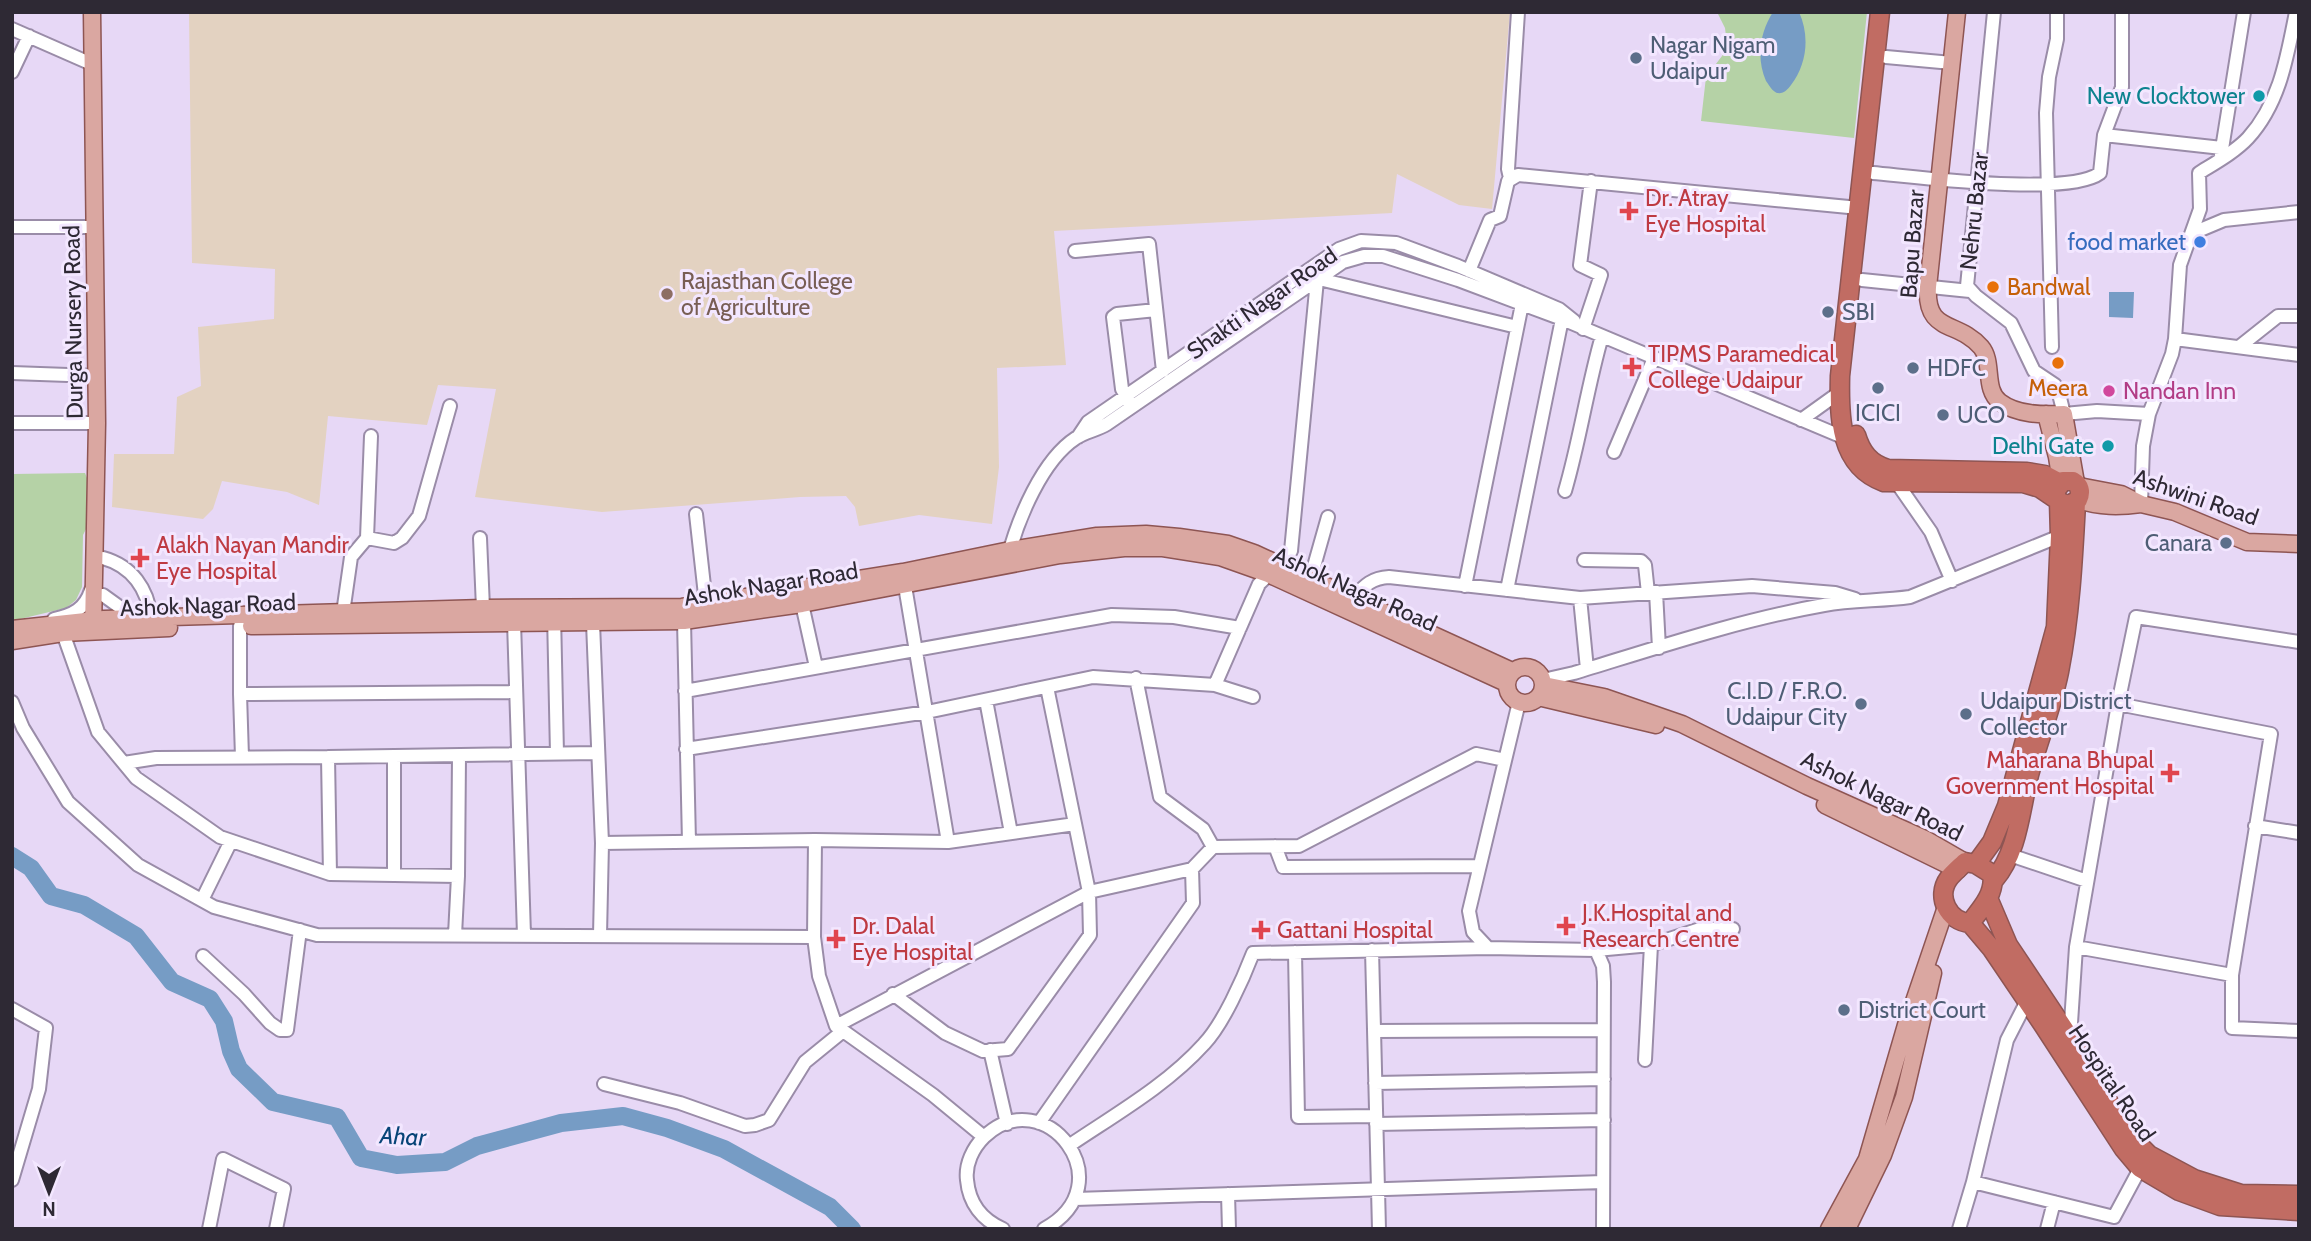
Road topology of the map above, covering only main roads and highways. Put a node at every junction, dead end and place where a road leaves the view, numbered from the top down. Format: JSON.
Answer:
{"nodes":[{"id":1,"x":92,"y":12,"type":"edge"},
{"id":2,"x":101,"y":12,"type":"edge"},
{"id":3,"x":1880,"y":12,"type":"edge"},
{"id":4,"x":1891,"y":12,"type":"edge"},
{"id":5,"x":1957,"y":12,"type":"edge"},
{"id":6,"x":2046,"y":414,"type":"junction"},
{"id":7,"x":2068,"y":492,"type":"junction"},
{"id":8,"x":2299,"y":544,"type":"edge"},
{"id":9,"x":1008,"y":558,"type":"junction"},
{"id":10,"x":1274,"y":569,"type":"junction"},
{"id":11,"x":98,"y":589,"type":"junction"},
{"id":12,"x":554,"y":615,"type":"junction"},
{"id":13,"x":98,"y":625,"type":"junction"},
{"id":14,"x":12,"y":629,"type":"edge"},
{"id":15,"x":12,"y":641,"type":"edge"},
{"id":16,"x":1509,"y":677,"type":"junction"},
{"id":17,"x":1542,"y":687,"type":"junction"},
{"id":18,"x":1966,"y":865,"type":"junction"},
{"id":19,"x":1994,"y":880,"type":"junction"},
{"id":20,"x":1988,"y":898,"type":"junction"},
{"id":21,"x":1949,"y":913,"type":"junction"},
{"id":22,"x":1970,"y":923,"type":"junction"},
{"id":23,"x":2144,"y":1162,"type":"junction"},
{"id":24,"x":2299,"y":1195,"type":"edge"},
{"id":25,"x":2299,"y":1211,"type":"edge"},
{"id":26,"x":1851,"y":1226,"type":"edge"},
{"id":27,"x":1829,"y":1229,"type":"edge"}],
"edges":[{"from":1,"to":11,"type":"main road","name":"Durga Nursery Road"},
{"from":2,"to":11,"type":"main road","name":"Durga Nursery Road"},
{"from":3,"to":7,"type":"highway"},
{"from":4,"to":7,"type":"highway"},
{"from":5,"to":6,"type":"main road","name":"Bapu Bazar"},
{"from":6,"to":7,"type":"main road"},
{"from":6,"to":7,"type":"main road","name":"Bapu Bazar"},
{"from":7,"to":8,"type":"main road","name":"Ashwini Road"},
{"from":7,"to":18,"type":"highway"},
{"from":7,"to":19,"type":"highway"},
{"from":9,"to":10,"type":"main road","name":"Ashok Nagar Road"},
{"from":9,"to":12,"type":"main road"},
{"from":9,"to":12,"type":"main road","name":"Ashok Nagar Road"},
{"from":10,"to":16,"type":"main road","name":"Ashok Nagar Road"},
{"from":10,"to":16,"type":"main road"},
{"from":11,"to":13,"type":"main road","name":"Durga Nursery Road"},
{"from":12,"to":13,"type":"main road","name":"Ashok Nagar Road"},
{"from":12,"to":13,"type":"main road"},
{"from":13,"to":14,"type":"main road"},
{"from":13,"to":15,"type":"main road","name":"Ashok Nagar Road"},
{"from":16,"to":17,"type":"main road"},
{"from":16,"to":17,"type":"main road"},
{"from":17,"to":18,"type":"main road"},
{"from":18,"to":19,"type":"highway"},
{"from":18,"to":21,"type":"highway"},
{"from":19,"to":20,"type":"highway"},
{"from":20,"to":22,"type":"highway"},
{"from":20,"to":23,"type":"highway"},
{"from":21,"to":22,"type":"highway"},
{"from":21,"to":26,"type":"main road"},
{"from":21,"to":27,"type":"main road"},
{"from":22,"to":23,"type":"highway","name":"Hospital Road"},
{"from":23,"to":24,"type":"highway"},
{"from":23,"to":25,"type":"highway","name":"Hospital Road"}]}
